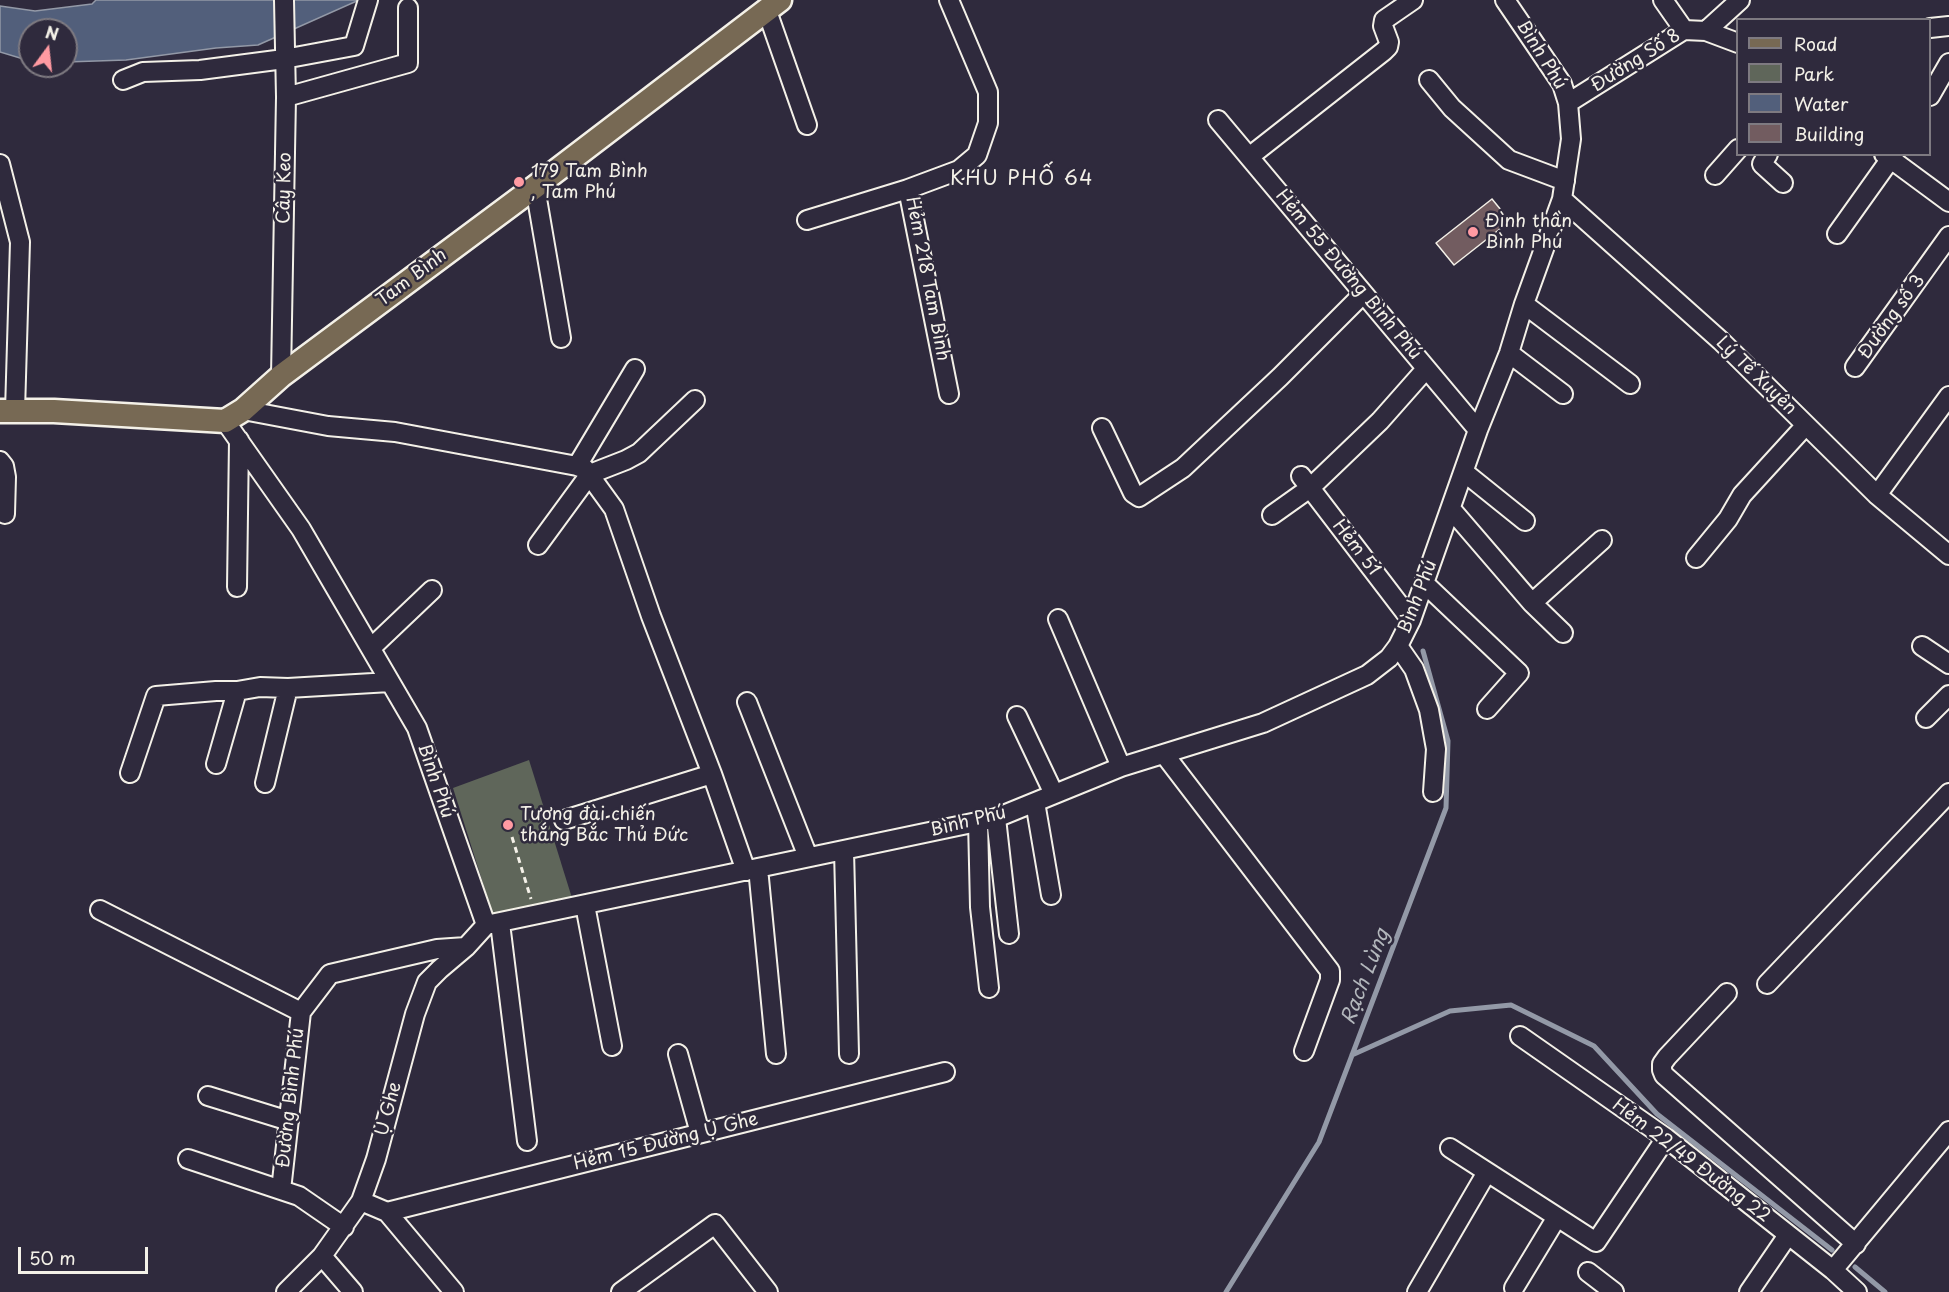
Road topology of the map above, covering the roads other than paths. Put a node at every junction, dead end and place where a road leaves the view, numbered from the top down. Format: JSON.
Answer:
{"nodes":[{"id":1,"x":284,"y":0,"type":"edge"},
{"id":2,"x":368,"y":0,"type":"edge"},
{"id":3,"x":949,"y":0,"type":"edge"},
{"id":4,"x":1413,"y":0,"type":"edge"},
{"id":5,"x":1505,"y":0,"type":"edge"},
{"id":6,"x":1663,"y":0,"type":"edge"},
{"id":7,"x":1740,"y":0,"type":"edge"},
{"id":8,"x":774,"y":5,"type":"edge"},
{"id":9,"x":408,"y":8,"type":"dead end"},
{"id":10,"x":1949,"y":26,"type":"edge"},
{"id":11,"x":1931,"y":28,"type":"edge"},
{"id":12,"x":1684,"y":30,"type":"junction"},
{"id":13,"x":1706,"y":31,"type":"junction"},
{"id":14,"x":1736,"y":43,"type":"edge"},
{"id":15,"x":284,"y":59,"type":"junction"},
{"id":16,"x":1949,"y":63,"type":"edge"},
{"id":17,"x":123,"y":80,"type":"dead end"},
{"id":18,"x":1430,"y":80,"type":"dead end"},
{"id":19,"x":1931,"y":93,"type":"edge"},
{"id":20,"x":286,"y":97,"type":"junction"},
{"id":21,"x":1568,"y":103,"type":"junction"},
{"id":22,"x":1218,"y":120,"type":"dead end"},
{"id":23,"x":807,"y":125,"type":"dead end"},
{"id":24,"x":1736,"y":150,"type":"edge"},
{"id":25,"x":1890,"y":156,"type":"edge"},
{"id":26,"x":1249,"y":157,"type":"junction"},
{"id":27,"x":1760,"y":158,"type":"edge"},
{"id":28,"x":0,"y":164,"type":"edge"},
{"id":29,"x":1714,"y":175,"type":"dead end"},
{"id":30,"x":1565,"y":181,"type":"junction"},
{"id":31,"x":1783,"y":183,"type":"dead end"},
{"id":32,"x":535,"y":187,"type":"junction"},
{"id":33,"x":908,"y":189,"type":"junction"},
{"id":34,"x":1562,"y":199,"type":"junction"},
{"id":35,"x":1949,"y":202,"type":"edge"},
{"id":36,"x":807,"y":219,"type":"dead end"},
{"id":37,"x":1837,"y":234,"type":"dead end"},
{"id":38,"x":1949,"y":237,"type":"edge"},
{"id":39,"x":1363,"y":294,"type":"junction"},
{"id":40,"x":1524,"y":304,"type":"junction"},
{"id":41,"x":561,"y":338,"type":"dead end"},
{"id":42,"x":1509,"y":353,"type":"junction"},
{"id":43,"x":1855,"y":367,"type":"dead end"},
{"id":44,"x":635,"y":369,"type":"dead end"},
{"id":45,"x":1426,"y":369,"type":"junction"},
{"id":46,"x":281,"y":376,"type":"junction"},
{"id":47,"x":1630,"y":384,"type":"dead end"},
{"id":48,"x":949,"y":394,"type":"dead end"},
{"id":49,"x":1563,"y":394,"type":"dead end"},
{"id":50,"x":1949,"y":396,"type":"edge"},
{"id":51,"x":695,"y":400,"type":"dead end"},
{"id":52,"x":7,"y":411,"type":"edge"},
{"id":53,"x":234,"y":415,"type":"junction"},
{"id":54,"x":1806,"y":425,"type":"junction"},
{"id":55,"x":1102,"y":428,"type":"dead end"},
{"id":56,"x":1478,"y":430,"type":"junction"},
{"id":57,"x":238,"y":440,"type":"junction"},
{"id":58,"x":0,"y":461,"type":"edge"},
{"id":59,"x":584,"y":470,"type":"junction"},
{"id":60,"x":1464,"y":472,"type":"junction"},
{"id":61,"x":1305,"y":482,"type":"junction"},
{"id":62,"x":1877,"y":495,"type":"junction"},
{"id":63,"x":1451,"y":509,"type":"junction"},
{"id":64,"x":5,"y":514,"type":"dead end"},
{"id":65,"x":1272,"y":515,"type":"dead end"},
{"id":66,"x":1525,"y":521,"type":"dead end"},
{"id":67,"x":1602,"y":540,"type":"dead end"},
{"id":68,"x":538,"y":545,"type":"dead end"},
{"id":69,"x":1949,"y":555,"type":"edge"},
{"id":70,"x":1696,"y":558,"type":"dead end"},
{"id":71,"x":1424,"y":583,"type":"junction"},
{"id":72,"x":237,"y":587,"type":"dead end"},
{"id":73,"x":432,"y":590,"type":"dead end"},
{"id":74,"x":1532,"y":603,"type":"junction"},
{"id":75,"x":1058,"y":619,"type":"dead end"},
{"id":76,"x":1411,"y":620,"type":"junction"},
{"id":77,"x":1563,"y":633,"type":"dead end"},
{"id":78,"x":1398,"y":646,"type":"junction"},
{"id":79,"x":1922,"y":646,"type":"dead end"},
{"id":80,"x":371,"y":648,"type":"junction"},
{"id":81,"x":1949,"y":664,"type":"edge"},
{"id":82,"x":390,"y":682,"type":"junction"},
{"id":83,"x":288,"y":688,"type":"junction"},
{"id":84,"x":237,"y":691,"type":"junction"},
{"id":85,"x":1949,"y":694,"type":"edge"},
{"id":86,"x":747,"y":702,"type":"dead end"},
{"id":87,"x":1487,"y":709,"type":"dead end"},
{"id":88,"x":1017,"y":716,"type":"dead end"},
{"id":89,"x":1926,"y":718,"type":"dead end"},
{"id":90,"x":1164,"y":754,"type":"junction"},
{"id":91,"x":216,"y":764,"type":"dead end"},
{"id":92,"x":1121,"y":767,"type":"junction"},
{"id":93,"x":130,"y":773,"type":"dead end"},
{"id":94,"x":712,"y":774,"type":"junction"},
{"id":95,"x":265,"y":783,"type":"dead end"},
{"id":96,"x":1433,"y":792,"type":"dead end"},
{"id":97,"x":1949,"y":793,"type":"edge"},
{"id":98,"x":1054,"y":794,"type":"junction"},
{"id":99,"x":1035,"y":802,"type":"junction"},
{"id":100,"x":564,"y":820,"type":"dead end"},
{"id":101,"x":987,"y":820,"type":"junction"},
{"id":102,"x":844,"y":850,"type":"junction"},
{"id":103,"x":808,"y":857,"type":"junction"},
{"id":104,"x":752,"y":870,"type":"junction"},
{"id":105,"x":1051,"y":895,"type":"dead end"},
{"id":106,"x":585,"y":905,"type":"junction"},
{"id":107,"x":100,"y":910,"type":"dead end"},
{"id":108,"x":493,"y":924,"type":"junction"},
{"id":109,"x":1009,"y":934,"type":"dead end"},
{"id":110,"x":466,"y":947,"type":"junction"},
{"id":111,"x":1767,"y":984,"type":"dead end"},
{"id":112,"x":989,"y":988,"type":"dead end"},
{"id":113,"x":1727,"y":993,"type":"dead end"},
{"id":114,"x":301,"y":1012,"type":"junction"},
{"id":115,"x":1520,"y":1036,"type":"dead end"},
{"id":116,"x":612,"y":1046,"type":"dead end"},
{"id":117,"x":1304,"y":1051,"type":"dead end"},
{"id":118,"x":776,"y":1053,"type":"dead end"},
{"id":119,"x":678,"y":1054,"type":"dead end"},
{"id":120,"x":849,"y":1054,"type":"dead end"},
{"id":121,"x":945,"y":1072,"type":"dead end"},
{"id":122,"x":208,"y":1096,"type":"dead end"},
{"id":123,"x":289,"y":1121,"type":"junction"},
{"id":124,"x":1949,"y":1131,"type":"edge"},
{"id":125,"x":700,"y":1133,"type":"junction"},
{"id":126,"x":1666,"y":1138,"type":"junction"},
{"id":127,"x":527,"y":1141,"type":"dead end"},
{"id":128,"x":1450,"y":1148,"type":"dead end"},
{"id":129,"x":188,"y":1159,"type":"dead end"},
{"id":130,"x":1487,"y":1172,"type":"junction"},
{"id":131,"x":281,"y":1190,"type":"junction"},
{"id":132,"x":361,"y":1200,"type":"junction"},
{"id":133,"x":387,"y":1212,"type":"junction"},
{"id":134,"x":1557,"y":1217,"type":"junction"},
{"id":135,"x":344,"y":1227,"type":"junction"},
{"id":136,"x":1788,"y":1235,"type":"junction"},
{"id":137,"x":1856,"y":1244,"type":"junction"},
{"id":138,"x":322,"y":1256,"type":"junction"},
{"id":139,"x":1833,"y":1270,"type":"junction"},
{"id":140,"x":1588,"y":1272,"type":"dead end"},
{"id":141,"x":1514,"y":1288,"type":"dead end"},
{"id":142,"x":286,"y":1292,"type":"edge"},
{"id":143,"x":353,"y":1292,"type":"edge"},
{"id":144,"x":454,"y":1292,"type":"edge"},
{"id":145,"x":621,"y":1292,"type":"edge"},
{"id":146,"x":768,"y":1292,"type":"edge"},
{"id":147,"x":1417,"y":1292,"type":"edge"},
{"id":148,"x":1614,"y":1292,"type":"edge"},
{"id":149,"x":1749,"y":1292,"type":"edge"},
{"id":150,"x":1857,"y":1292,"type":"edge"}],
"edges":[{"from":1,"to":15,"type":"street","name":"Cây Keo"},
{"from":2,"to":15,"type":"street"},
{"from":3,"to":33,"type":"street","name":"Hẻm 218 Tam Bình"},
{"from":4,"to":26,"type":"street"},
{"from":5,"to":21,"type":"street","name":"Bình Phú"},
{"from":6,"to":12,"type":"street"},
{"from":7,"to":13,"type":"street"},
{"from":8,"to":23,"type":"street"},
{"from":8,"to":32,"type":"main road","name":"Tam Bình"},
{"from":9,"to":20,"type":"street"},
{"from":10,"to":11,"type":"street"},
{"from":12,"to":13,"type":"street","name":"Đường Số 8"},
{"from":12,"to":21,"type":"street","name":"Đường Số 8"},
{"from":13,"to":14,"type":"street","name":"Đường Số 8"},
{"from":15,"to":17,"type":"street"},
{"from":15,"to":20,"type":"street","name":"Cây Keo"},
{"from":16,"to":19,"type":"street"},
{"from":18,"to":30,"type":"street"},
{"from":20,"to":46,"type":"street","name":"Cây Keo"},
{"from":21,"to":30,"type":"street","name":"Bình Phú"},
{"from":22,"to":26,"type":"street","name":"Hẻm 55 Đường Bình Phú"},
{"from":24,"to":29,"type":"street"},
{"from":25,"to":35,"type":"street"},
{"from":25,"to":37,"type":"street"},
{"from":26,"to":39,"type":"street","name":"Hẻm 55 Đường Bình Phú"},
{"from":27,"to":31,"type":"street"},
{"from":28,"to":52,"type":"street"},
{"from":30,"to":34,"type":"street","name":"Bình Phú"},
{"from":32,"to":41,"type":"street"},
{"from":32,"to":46,"type":"main road","name":"Tam Bình"},
{"from":33,"to":36,"type":"street"},
{"from":33,"to":48,"type":"street","name":"Hẻm 218 Tam Bình"},
{"from":34,"to":40,"type":"street","name":"Bình Phú"},
{"from":34,"to":54,"type":"street","name":"Lý Tế Xuyên"},
{"from":38,"to":43,"type":"street","name":"Đường số 3"},
{"from":39,"to":45,"type":"street","name":"Hẻm 55 Đường Bình Phú"},
{"from":39,"to":55,"type":"street"},
{"from":40,"to":42,"type":"street","name":"Bình Phú"},
{"from":40,"to":47,"type":"street"},
{"from":42,"to":49,"type":"street"},
{"from":42,"to":56,"type":"street","name":"Bình Phú"},
{"from":44,"to":59,"type":"street"},
{"from":45,"to":56,"type":"street","name":"Hẻm 55 Đường Bình Phú"},
{"from":45,"to":61,"type":"street"},
{"from":46,"to":53,"type":"main road","name":"Tam Bình"},
{"from":50,"to":62,"type":"street"},
{"from":51,"to":59,"type":"street"},
{"from":52,"to":53,"type":"main road"},
{"from":53,"to":57,"type":"street","name":"Bình Phú"},
{"from":53,"to":59,"type":"street"},
{"from":54,"to":62,"type":"street","name":"Lý Tế Xuyên"},
{"from":54,"to":70,"type":"street"},
{"from":56,"to":60,"type":"street","name":"Bình Phú"},
{"from":57,"to":72,"type":"street"},
{"from":57,"to":80,"type":"street","name":"Bình Phú"},
{"from":58,"to":64,"type":"street"},
{"from":59,"to":68,"type":"street"},
{"from":59,"to":94,"type":"street"},
{"from":60,"to":63,"type":"street","name":"Bình Phú"},
{"from":60,"to":66,"type":"street"},
{"from":61,"to":65,"type":"street"},
{"from":61,"to":76,"type":"street","name":"Hẻm 51"},
{"from":62,"to":69,"type":"street","name":"Lý Tế Xuyên"},
{"from":63,"to":71,"type":"street","name":"Bình Phú"},
{"from":63,"to":74,"type":"street"},
{"from":67,"to":74,"type":"street"},
{"from":71,"to":76,"type":"street","name":"Bình Phú"},
{"from":71,"to":87,"type":"street"},
{"from":73,"to":80,"type":"street"},
{"from":74,"to":77,"type":"street"},
{"from":75,"to":92,"type":"street"},
{"from":76,"to":78,"type":"street","name":"Bình Phú"},
{"from":78,"to":90,"type":"street","name":"Bình Phú"},
{"from":78,"to":96,"type":"street"},
{"from":79,"to":81,"type":"street"},
{"from":80,"to":82,"type":"street","name":"Bình Phú"},
{"from":82,"to":83,"type":"street"},
{"from":82,"to":108,"type":"street","name":"Bình Phú"},
{"from":83,"to":84,"type":"street"},
{"from":83,"to":95,"type":"street"},
{"from":84,"to":91,"type":"street"},
{"from":84,"to":93,"type":"street"},
{"from":85,"to":89,"type":"street"},
{"from":86,"to":103,"type":"street"},
{"from":88,"to":98,"type":"street"},
{"from":90,"to":92,"type":"street","name":"Bình Phú"},
{"from":90,"to":117,"type":"street"},
{"from":92,"to":98,"type":"street","name":"Bình Phú"},
{"from":94,"to":100,"type":"street"},
{"from":94,"to":104,"type":"street"},
{"from":97,"to":111,"type":"street"},
{"from":98,"to":99,"type":"street","name":"Bình Phú"},
{"from":99,"to":101,"type":"street","name":"Bình Phú"},
{"from":99,"to":105,"type":"street"},
{"from":101,"to":102,"type":"street","name":"Bình Phú"},
{"from":101,"to":109,"type":"street"},
{"from":101,"to":112,"type":"street"},
{"from":102,"to":103,"type":"street","name":"Bình Phú"},
{"from":102,"to":120,"type":"street"},
{"from":103,"to":104,"type":"street","name":"Bình Phú"},
{"from":104,"to":106,"type":"street","name":"Bình Phú"},
{"from":104,"to":118,"type":"street"},
{"from":106,"to":108,"type":"street","name":"Bình Phú"},
{"from":106,"to":116,"type":"street"},
{"from":107,"to":114,"type":"street"},
{"from":108,"to":110,"type":"street","name":"Ụ Ghe"},
{"from":108,"to":127,"type":"street"},
{"from":110,"to":114,"type":"street","name":"Đường Bình Phú"},
{"from":110,"to":132,"type":"street","name":"Ụ Ghe"},
{"from":113,"to":137,"type":"street"},
{"from":114,"to":123,"type":"street","name":"Đường Bình Phú"},
{"from":115,"to":126,"type":"street","name":"Hẻm 22/49 Đường 22"},
{"from":119,"to":125,"type":"street"},
{"from":121,"to":125,"type":"street","name":"Hẻm 15 Đường Ụ Ghe"},
{"from":122,"to":123,"type":"street"},
{"from":123,"to":131,"type":"street","name":"Đường Bình Phú"},
{"from":124,"to":137,"type":"street"},
{"from":125,"to":133,"type":"street","name":"Hẻm 15 Đường Ụ Ghe"},
{"from":126,"to":134,"type":"street"},
{"from":126,"to":136,"type":"street","name":"Hẻm 22/49 Đường 22"},
{"from":128,"to":130,"type":"street"},
{"from":129,"to":131,"type":"street"},
{"from":130,"to":134,"type":"street"},
{"from":130,"to":147,"type":"street"},
{"from":131,"to":135,"type":"street"},
{"from":132,"to":133,"type":"street"},
{"from":132,"to":135,"type":"street","name":"Ụ Ghe"},
{"from":133,"to":144,"type":"street"},
{"from":134,"to":141,"type":"street"},
{"from":135,"to":138,"type":"street","name":"Ụ Ghe"},
{"from":136,"to":139,"type":"street","name":"Hẻm 22/49 Đường 22"},
{"from":136,"to":149,"type":"street"},
{"from":137,"to":139,"type":"street"},
{"from":138,"to":142,"type":"street","name":"Ụ Ghe"},
{"from":138,"to":143,"type":"street"},
{"from":139,"to":150,"type":"street","name":"Hẻm 22/49 Đường 22"},
{"from":140,"to":148,"type":"street"},
{"from":145,"to":146,"type":"street"}]}
